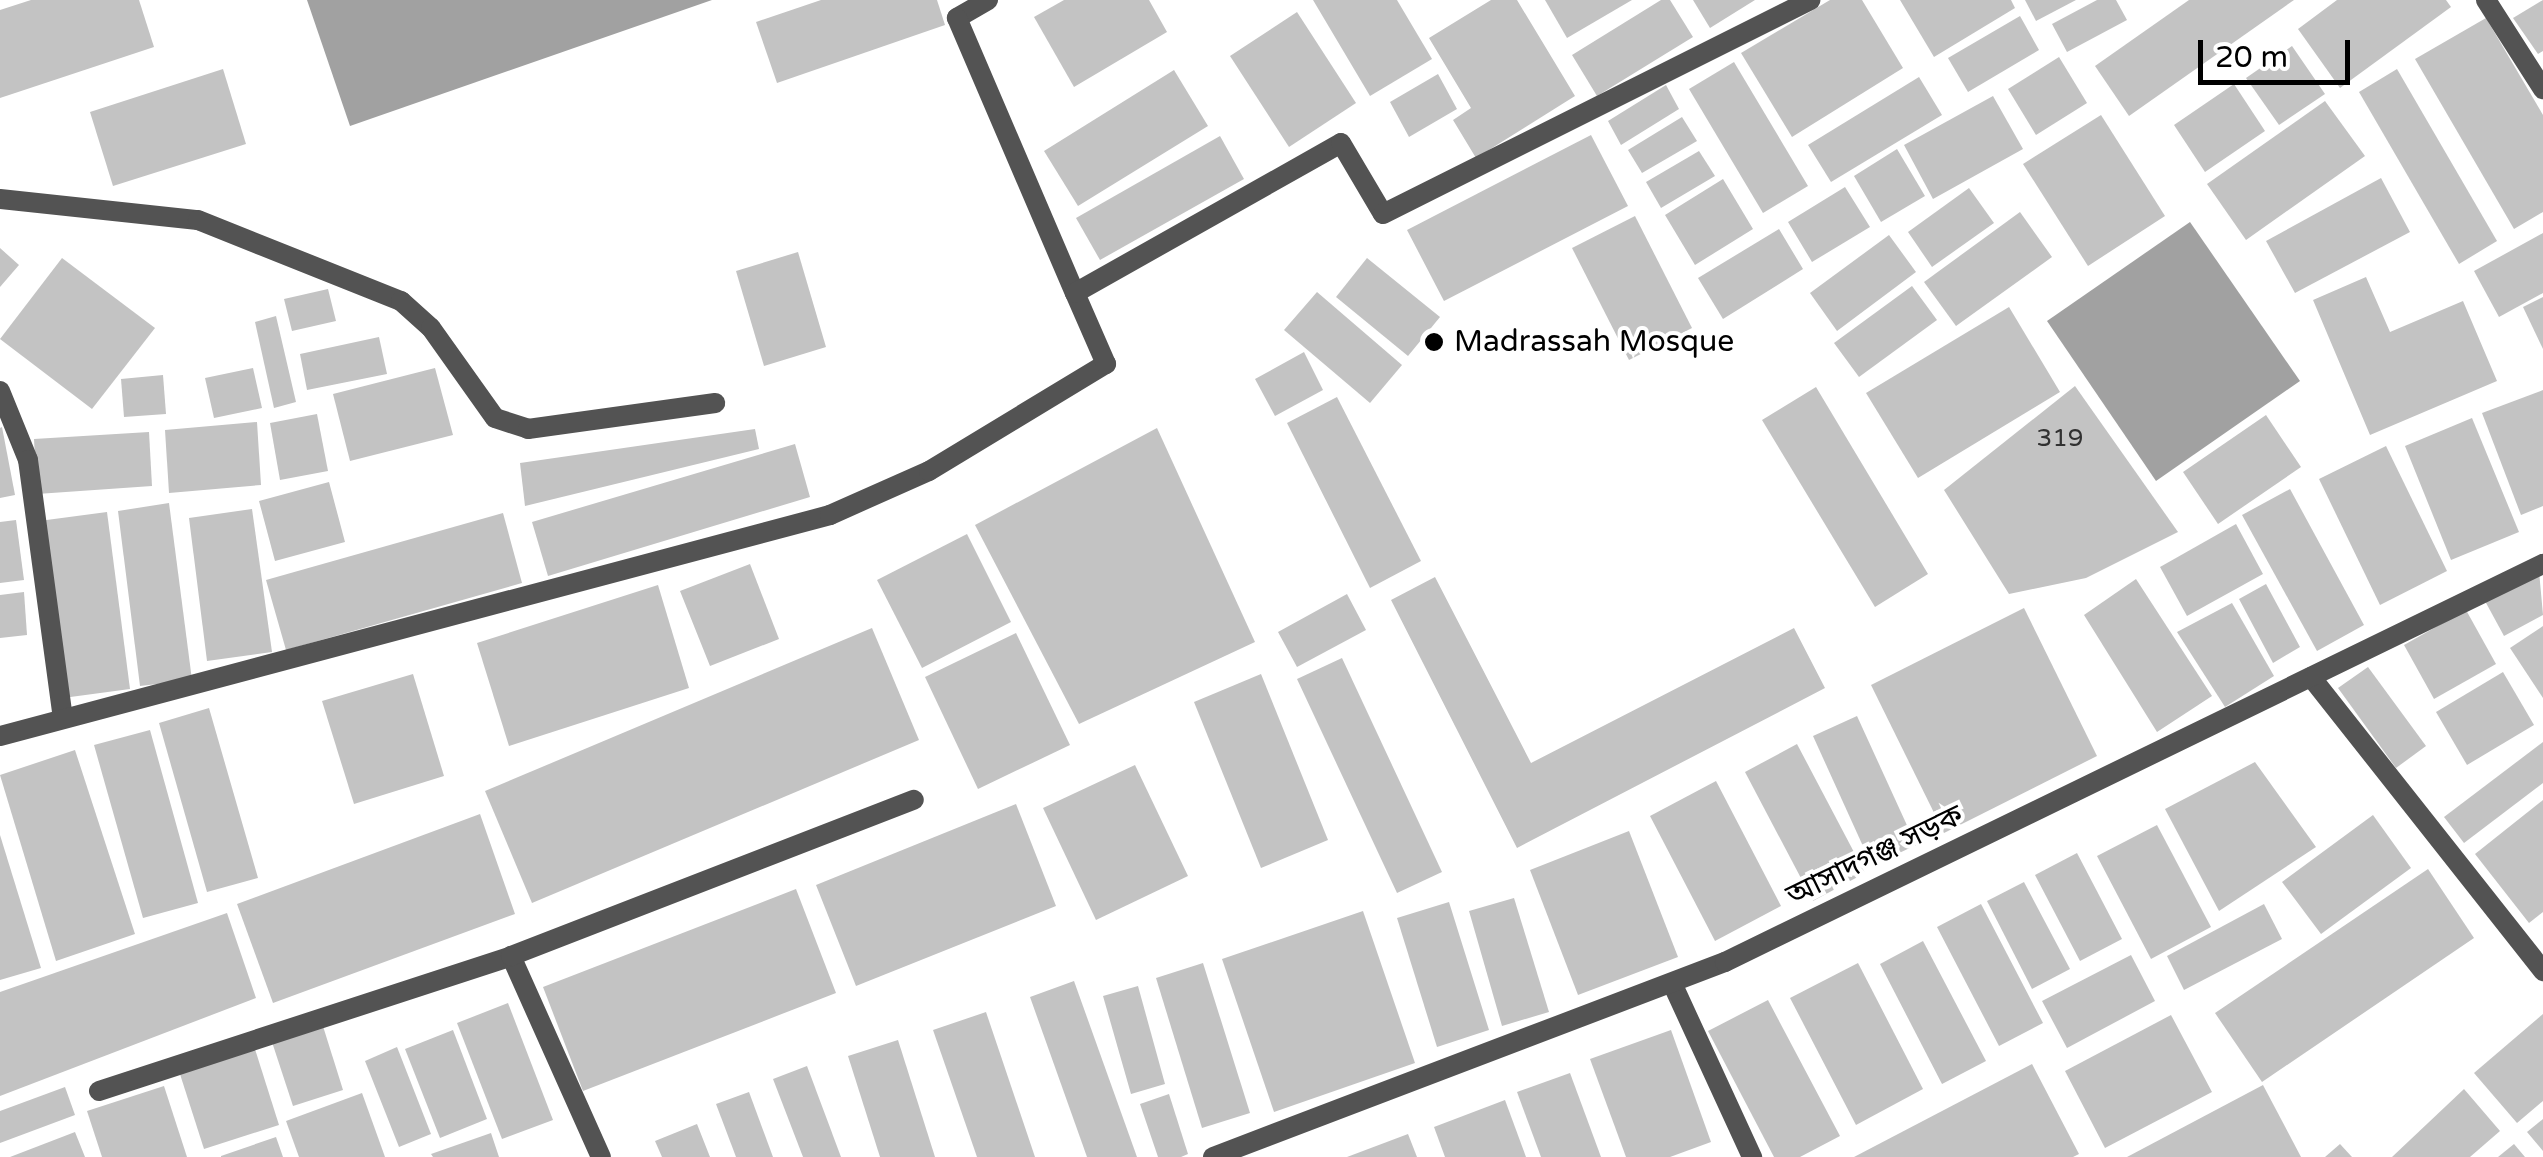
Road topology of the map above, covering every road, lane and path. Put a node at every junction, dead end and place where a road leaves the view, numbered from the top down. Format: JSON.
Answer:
{"nodes":[{"id":1,"x":988,"y":0,"type":"edge"},
{"id":2,"x":1810,"y":0,"type":"edge"},
{"id":3,"x":2486,"y":0,"type":"edge"},
{"id":4,"x":2543,"y":88,"type":"edge"},
{"id":5,"x":0,"y":199,"type":"edge"},
{"id":6,"x":1076,"y":293,"type":"junction"},
{"id":7,"x":0,"y":392,"type":"edge"},
{"id":8,"x":714,"y":403,"type":"dead end"},
{"id":9,"x":2543,"y":564,"type":"edge"},
{"id":10,"x":2312,"y":677,"type":"junction"},
{"id":11,"x":62,"y":719,"type":"junction"},
{"id":12,"x":0,"y":736,"type":"edge"},
{"id":13,"x":914,"y":800,"type":"dead end"},
{"id":14,"x":511,"y":956,"type":"junction"},
{"id":15,"x":2543,"y":971,"type":"edge"},
{"id":16,"x":1672,"y":983,"type":"junction"},
{"id":17,"x":99,"y":1090,"type":"dead end"},
{"id":18,"x":1219,"y":1156,"type":"edge"},
{"id":19,"x":601,"y":1157,"type":"edge"},
{"id":20,"x":1752,"y":1157,"type":"edge"}],
"edges":[{"from":1,"to":6,"type":"street"},
{"from":2,"to":6,"type":"street"},
{"from":3,"to":4,"type":"street"},
{"from":5,"to":8,"type":"street"},
{"from":6,"to":11,"type":"street"},
{"from":7,"to":11,"type":"street"},
{"from":9,"to":10,"type":"street","name":"আসাদগঞ্জ সড়ক"},
{"from":10,"to":15,"type":"street"},
{"from":10,"to":16,"type":"street","name":"আসাদগঞ্জ সড়ক"},
{"from":11,"to":12,"type":"street"},
{"from":13,"to":14,"type":"street"},
{"from":14,"to":17,"type":"street"},
{"from":14,"to":19,"type":"street"},
{"from":16,"to":18,"type":"street","name":"আসাদগঞ্জ সড়ক"},
{"from":16,"to":20,"type":"street"}]}
